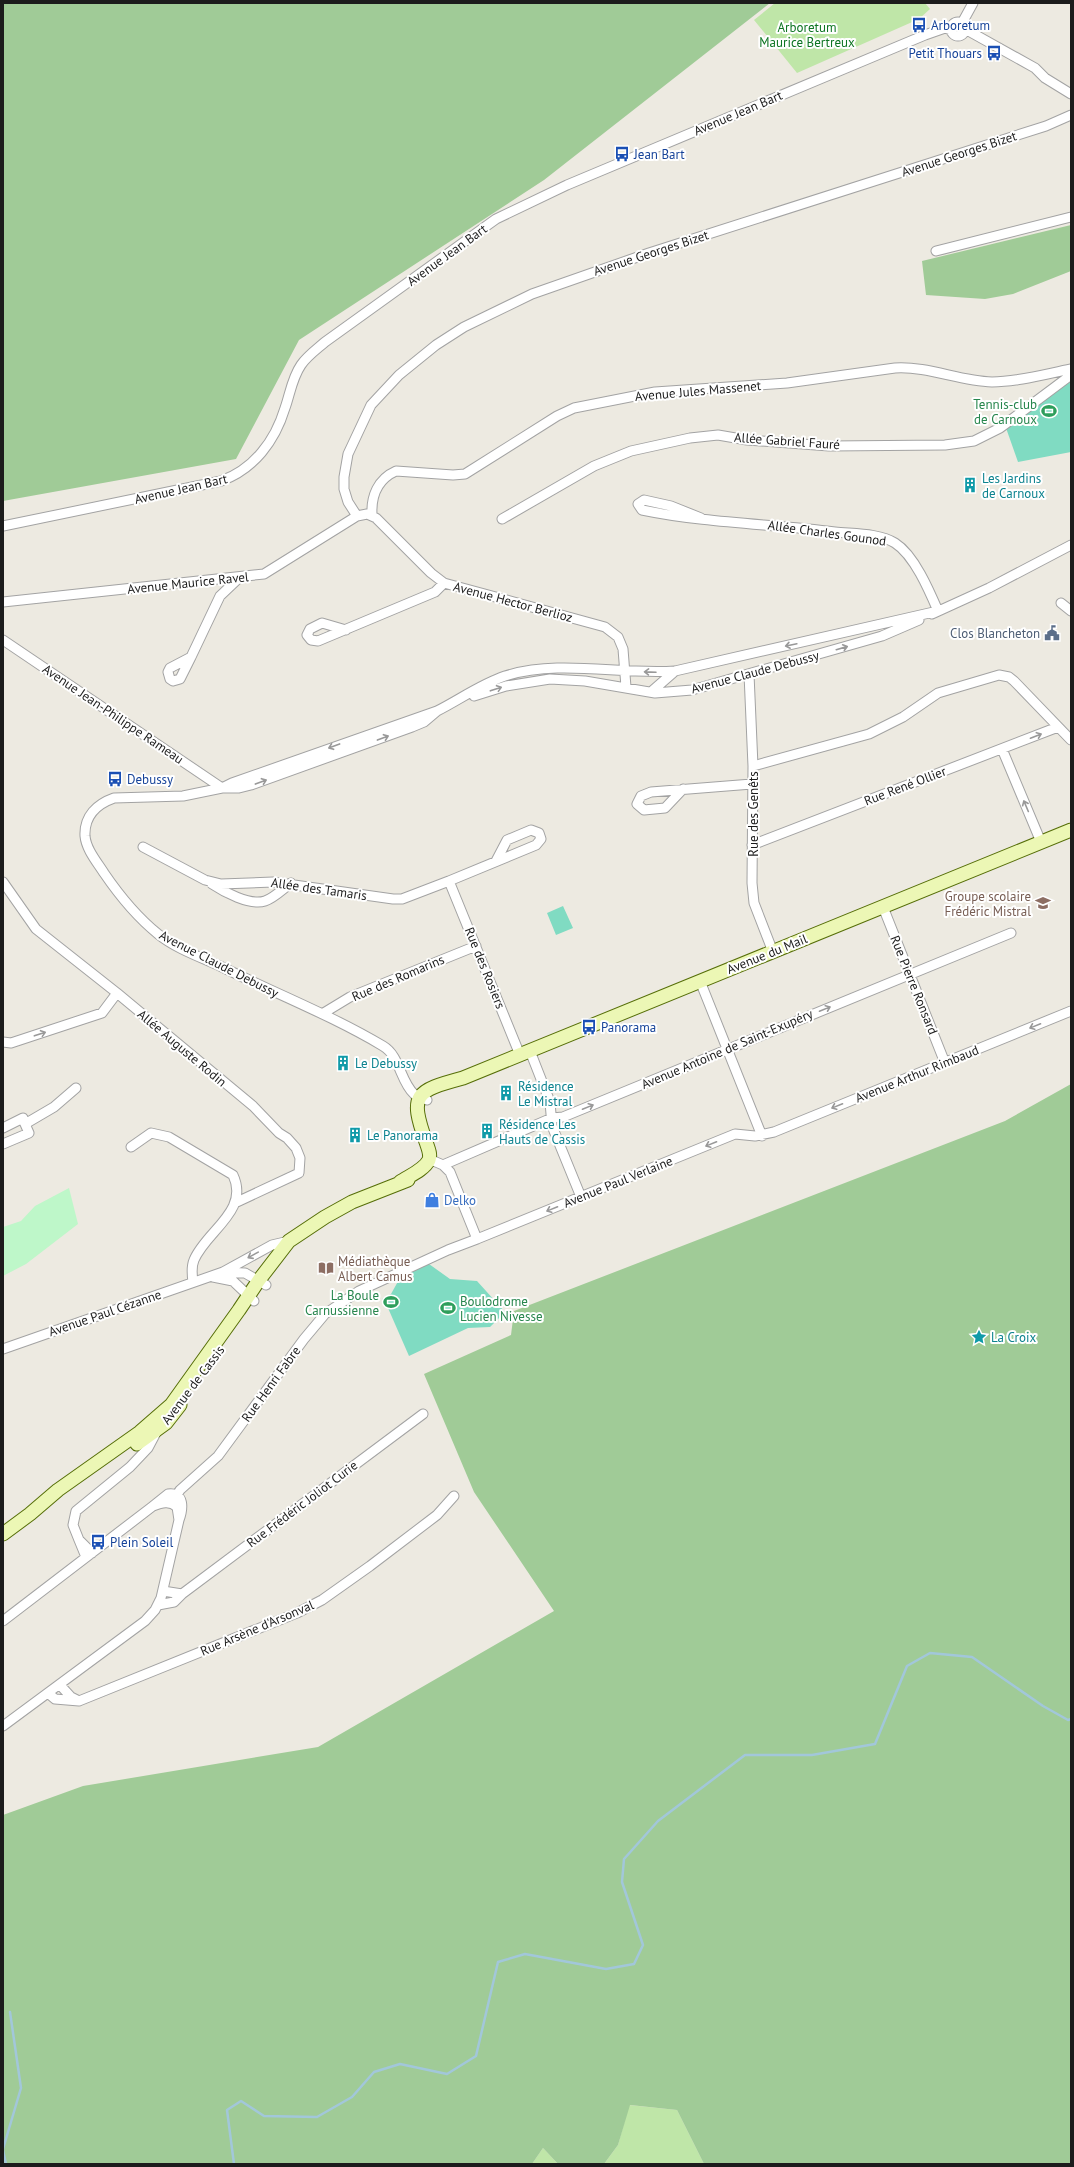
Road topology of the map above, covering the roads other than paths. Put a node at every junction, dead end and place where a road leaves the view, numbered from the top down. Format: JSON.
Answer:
{"nodes":[{"id":1,"x":973,"y":3,"type":"edge"},
{"id":2,"x":963,"y":26,"type":"junction"},
{"id":3,"x":1071,"y":94,"type":"edge"},
{"id":4,"x":1071,"y":115,"type":"edge"},
{"id":5,"x":1071,"y":217,"type":"edge"},
{"id":6,"x":936,"y":251,"type":"dead end"},
{"id":7,"x":1071,"y":369,"type":"edge"},
{"id":8,"x":1071,"y":375,"type":"edge"},
{"id":9,"x":372,"y":515,"type":"junction"},
{"id":10,"x":357,"y":516,"type":"junction"},
{"id":11,"x":701,"y":518,"type":"junction"},
{"id":12,"x":502,"y":519,"type":"dead end"},
{"id":13,"x":3,"y":526,"type":"edge"},
{"id":14,"x":1071,"y":545,"type":"edge"},
{"id":15,"x":240,"y":578,"type":"junction"},
{"id":16,"x":209,"y":581,"type":"junction"},
{"id":17,"x":444,"y":583,"type":"junction"},
{"id":18,"x":220,"y":596,"type":"junction"},
{"id":19,"x":3,"y":602,"type":"edge"},
{"id":20,"x":1061,"y":603,"type":"dead end"},
{"id":21,"x":938,"y":611,"type":"junction"},
{"id":22,"x":1071,"y":611,"type":"edge"},
{"id":23,"x":878,"y":626,"type":"junction"},
{"id":24,"x":346,"y":630,"type":"dead end"},
{"id":25,"x":885,"y":636,"type":"junction"},
{"id":26,"x":3,"y":640,"type":"edge"},
{"id":27,"x":191,"y":657,"type":"dead end"},
{"id":28,"x":625,"y":671,"type":"junction"},
{"id":29,"x":675,"y":671,"type":"junction"},
{"id":30,"x":749,"y":674,"type":"junction"},
{"id":31,"x":626,"y":688,"type":"junction"},
{"id":32,"x":650,"y":692,"type":"junction"},
{"id":33,"x":459,"y":701,"type":"junction"},
{"id":34,"x":1066,"y":732,"type":"edge"},
{"id":35,"x":1002,"y":749,"type":"junction"},
{"id":36,"x":753,"y":766,"type":"junction"},
{"id":37,"x":752,"y":784,"type":"junction"},
{"id":38,"x":222,"y":788,"type":"junction"},
{"id":39,"x":683,"y":789,"type":"dead end"},
{"id":40,"x":1071,"y":830,"type":"edge"},
{"id":41,"x":1041,"y":842,"type":"junction"},
{"id":42,"x":752,"y":845,"type":"junction"},
{"id":43,"x":143,"y":847,"type":"dead end"},
{"id":44,"x":496,"y":861,"type":"junction"},
{"id":45,"x":205,"y":880,"type":"junction"},
{"id":46,"x":449,"y":881,"type":"junction"},
{"id":47,"x":3,"y":882,"type":"edge"},
{"id":48,"x":291,"y":883,"type":"junction"},
{"id":49,"x":883,"y":907,"type":"junction"},
{"id":50,"x":1011,"y":933,"type":"dead end"},
{"id":51,"x":476,"y":946,"type":"junction"},
{"id":52,"x":773,"y":952,"type":"junction"},
{"id":53,"x":910,"y":974,"type":"junction"},
{"id":54,"x":700,"y":981,"type":"junction"},
{"id":55,"x":117,"y":993,"type":"junction"},
{"id":56,"x":1071,"y":1011,"type":"edge"},
{"id":57,"x":322,"y":1014,"type":"junction"},
{"id":58,"x":3,"y":1042,"type":"edge"},
{"id":59,"x":727,"y":1050,"type":"junction"},
{"id":60,"x":525,"y":1053,"type":"junction"},
{"id":61,"x":945,"y":1063,"type":"junction"},
{"id":62,"x":76,"y":1088,"type":"dead end"},
{"id":63,"x":424,"y":1099,"type":"junction"},
{"id":64,"x":542,"y":1115,"type":"dead end"},
{"id":65,"x":552,"y":1118,"type":"junction"},
{"id":66,"x":25,"y":1124,"type":"junction"},
{"id":67,"x":757,"y":1125,"type":"junction"},
{"id":68,"x":3,"y":1128,"type":"edge"},
{"id":69,"x":735,"y":1134,"type":"junction"},
{"id":70,"x":762,"y":1136,"type":"junction"},
{"id":71,"x":3,"y":1144,"type":"edge"},
{"id":72,"x":131,"y":1147,"type":"dead end"},
{"id":73,"x":436,"y":1162,"type":"junction"},
{"id":74,"x":581,"y":1197,"type":"junction"},
{"id":75,"x":237,"y":1202,"type":"junction"},
{"id":76,"x":302,"y":1234,"type":"junction"},
{"id":77,"x":477,"y":1239,"type":"junction"},
{"id":78,"x":289,"y":1241,"type":"junction"},
{"id":79,"x":223,"y":1272,"type":"junction"},
{"id":80,"x":208,"y":1277,"type":"junction"},
{"id":81,"x":193,"y":1282,"type":"junction"},
{"id":82,"x":262,"y":1282,"type":"junction"},
{"id":83,"x":374,"y":1284,"type":"joint"},
{"id":84,"x":251,"y":1298,"type":"junction"},
{"id":85,"x":3,"y":1349,"type":"edge"},
{"id":86,"x":423,"y":1414,"type":"dead end"},
{"id":87,"x":140,"y":1432,"type":"junction"},
{"id":88,"x":138,"y":1451,"type":"junction"},
{"id":89,"x":454,"y":1496,"type":"dead end"},
{"id":90,"x":174,"y":1499,"type":"junction"},
{"id":91,"x":30,"y":1514,"type":"junction"},
{"id":92,"x":3,"y":1534,"type":"edge"},
{"id":93,"x":89,"y":1555,"type":"junction"},
{"id":94,"x":163,"y":1591,"type":"junction"},
{"id":95,"x":182,"y":1594,"type":"junction"},
{"id":96,"x":158,"y":1605,"type":"junction"},
{"id":97,"x":3,"y":1621,"type":"edge"},
{"id":98,"x":60,"y":1685,"type":"junction"},
{"id":99,"x":48,"y":1693,"type":"junction"},
{"id":100,"x":79,"y":1701,"type":"junction"},
{"id":101,"x":3,"y":1726,"type":"edge"}],
"edges":[{"from":1,"to":2,"type":"street"},
{"from":2,"to":3,"type":"street"},
{"from":2,"to":13,"type":"street","name":"Avenue Jean Bart"},
{"from":4,"to":10,"type":"street","name":"Avenue Georges Bizet"},
{"from":5,"to":6,"type":"street"},
{"from":7,"to":9,"type":"street","name":"Avenue Jules Massenet"},
{"from":8,"to":12,"type":"street","name":"Allée Gabriel Fauré"},
{"from":9,"to":10,"type":"street"},
{"from":9,"to":17,"type":"street","name":"Avenue Hector Berlioz"},
{"from":10,"to":15,"type":"street","name":"Avenue Maurice Ravel"},
{"from":11,"to":11,"type":"street","name":"Allée Charles Gounod"},
{"from":11,"to":21,"type":"street","name":"Allée Charles Gounod"},
{"from":14,"to":21,"type":"street","name":"Avenue Claude Debussy"},
{"from":15,"to":16,"type":"street","name":"Avenue Maurice Ravel"},
{"from":15,"to":18,"type":"street"},
{"from":16,"to":18,"type":"street"},
{"from":16,"to":19,"type":"street","name":"Avenue Maurice Ravel"},
{"from":17,"to":24,"type":"street"},
{"from":17,"to":28,"type":"street","name":"Avenue Hector Berlioz"},
{"from":18,"to":27,"type":"street"},
{"from":20,"to":22,"type":"street"},
{"from":21,"to":23,"type":"street","name":"Avenue Claude Debussy"},
{"from":21,"to":25,"type":"street","name":"Avenue Claude Debussy"},
{"from":23,"to":25,"type":"street"},
{"from":23,"to":29,"type":"street","name":"Avenue Claude Debussy","one_way":true},
{"from":30,"to":25,"type":"street","name":"Avenue Claude Debussy","one_way":true},
{"from":26,"to":38,"type":"street","name":"Avenue Jean-Philippe Rameau"},
{"from":29,"to":28,"type":"street","name":"Avenue Claude Debussy","one_way":true},
{"from":28,"to":31,"type":"street","name":"Avenue Hector Berlioz"},
{"from":28,"to":33,"type":"street","name":"Avenue Claude Debussy"},
{"from":29,"to":32,"type":"street"},
{"from":30,"to":32,"type":"street","name":"Avenue Claude Debussy"},
{"from":30,"to":36,"type":"street","name":"Rue des Genêts"},
{"from":31,"to":32,"type":"street","name":"Avenue Claude Debussy"},
{"from":33,"to":31,"type":"street","name":"Avenue Claude Debussy","one_way":true},
{"from":33,"to":38,"type":"street","name":"Avenue Claude Debussy"},
{"from":35,"to":34,"type":"street","name":"Rue René Ollier","one_way":true},
{"from":34,"to":36,"type":"street"},
{"from":41,"to":35,"type":"street","one_way":true},
{"from":35,"to":42,"type":"street","name":"Rue René Ollier"},
{"from":36,"to":37,"type":"street","name":"Rue des Genêts"},
{"from":37,"to":39,"type":"street"},
{"from":37,"to":42,"type":"street","name":"Rue des Genêts"},
{"from":38,"to":57,"type":"street","name":"Avenue Claude Debussy"},
{"from":40,"to":41,"type":"main road","name":"Avenue du Mail"},
{"from":41,"to":49,"type":"main road","name":"Avenue du Mail"},
{"from":42,"to":52,"type":"street","name":"Rue des Genêts"},
{"from":43,"to":45,"type":"street","name":"Allée des Tamaris"},
{"from":44,"to":44,"type":"street","name":"Allée des Tamaris"},
{"from":44,"to":46,"type":"street","name":"Allée des Tamaris"},
{"from":45,"to":48,"type":"street","name":"Allée des Tamaris"},
{"from":45,"to":48,"type":"street"},
{"from":46,"to":48,"type":"street","name":"Allée des Tamaris"},
{"from":46,"to":51,"type":"street","name":"Rue des Rosiers"},
{"from":47,"to":55,"type":"street","name":"Allée Auguste Rodin"},
{"from":49,"to":52,"type":"main road","name":"Avenue du Mail"},
{"from":49,"to":53,"type":"street","name":"Rue Pierre Ronsard"},
{"from":50,"to":53,"type":"street","name":"Avenue Antoine de Saint-Exupéry"},
{"from":51,"to":57,"type":"street","name":"Rue des Romarins"},
{"from":51,"to":60,"type":"street","name":"Rue des Rosiers"},
{"from":52,"to":54,"type":"main road","name":"Avenue du Mail"},
{"from":59,"to":53,"type":"street","name":"Avenue Antoine de Saint-Exupéry","one_way":true},
{"from":53,"to":61,"type":"street","name":"Rue Pierre Ronsard"},
{"from":54,"to":59,"type":"street"},
{"from":54,"to":60,"type":"main road","name":"Avenue du Mail"},
{"from":58,"to":55,"type":"street","one_way":true},
{"from":55,"to":75,"type":"street","name":"Allée Auguste Rodin"},
{"from":56,"to":61,"type":"street","name":"Avenue Arthur Rimbaud","one_way":true},
{"from":57,"to":63,"type":"street","name":"Avenue Claude Debussy"},
{"from":65,"to":59,"type":"street","name":"Avenue Antoine de Saint-Exupéry","one_way":true},
{"from":59,"to":67,"type":"street"},
{"from":60,"to":63,"type":"main road","name":"Avenue du Mail"},
{"from":60,"to":65,"type":"street","name":"Rue des Rosiers"},
{"from":61,"to":70,"type":"street","name":"Avenue Arthur Rimbaud","one_way":true},
{"from":62,"to":66,"type":"street"},
{"from":63,"to":73,"type":"main road"},
{"from":64,"to":65,"type":"street"},
{"from":65,"to":73,"type":"street","name":"Avenue Antoine de Saint-Exupéry"},
{"from":65,"to":74,"type":"street","name":"Rue des Rosiers"},
{"from":66,"to":68,"type":"street"},
{"from":66,"to":71,"type":"street"},
{"from":67,"to":69,"type":"street"},
{"from":67,"to":70,"type":"street"},
{"from":69,"to":70,"type":"street","name":"Avenue Paul Verlaine"},
{"from":69,"to":74,"type":"street","name":"Avenue Paul Verlaine","one_way":true},
{"from":72,"to":75,"type":"street"},
{"from":73,"to":76,"type":"main road","name":"Avenue de Cassis"},
{"from":73,"to":77,"type":"street"},
{"from":74,"to":77,"type":"street","name":"Avenue Paul Verlaine","one_way":true},
{"from":75,"to":81,"type":"street"},
{"from":76,"to":78,"type":"main road","name":"Avenue de Cassis"},
{"from":76,"to":82,"type":"main road","name":"Avenue de Cassis"},
{"from":77,"to":83,"type":"street","name":"Avenue Paul Verlaine"},
{"from":78,"to":79,"type":"street","name":"Avenue Paul Cézanne","one_way":true},
{"from":78,"to":82,"type":"main road","name":"Avenue de Cassis"},
{"from":79,"to":80,"type":"street","name":"Avenue Paul Cézanne"},
{"from":79,"to":82,"type":"street","name":"Avenue Paul Cézanne"},
{"from":80,"to":81,"type":"street","name":"Avenue Paul Cézanne"},
{"from":80,"to":84,"type":"street","name":"Avenue Paul Cézanne"},
{"from":81,"to":85,"type":"street","name":"Avenue Paul Cézanne"},
{"from":82,"to":84,"type":"main road","name":"Avenue de Cassis"},
{"from":83,"to":90,"type":"street","name":"Rue Henri Fabre"},
{"from":84,"to":87,"type":"main road","name":"Avenue de Cassis"},
{"from":84,"to":88,"type":"main road","name":"Avenue de Cassis"},
{"from":86,"to":95,"type":"street","name":"Rue Frédéric Joliot Curie"},
{"from":87,"to":88,"type":"street"},
{"from":87,"to":91,"type":"main road","name":"Avenue de Cassis"},
{"from":88,"to":91,"type":"main road","name":"Avenue de Cassis"},
{"from":88,"to":93,"type":"street"},
{"from":89,"to":100,"type":"street","name":"Rue Arsène d'Arsonval"},
{"from":90,"to":93,"type":"street"},
{"from":90,"to":94,"type":"street"},
{"from":91,"to":92,"type":"main road","name":"Avenue de Cassis"},
{"from":93,"to":97,"type":"street"},
{"from":94,"to":95,"type":"street"},
{"from":94,"to":96,"type":"street"},
{"from":95,"to":96,"type":"street","name":"Rue Frédéric Joliot Curie"},
{"from":96,"to":98,"type":"street"},
{"from":98,"to":99,"type":"street"},
{"from":98,"to":100,"type":"street"},
{"from":99,"to":100,"type":"street","name":"Rue Arsène d'Arsonval"},
{"from":99,"to":101,"type":"street"}]}
